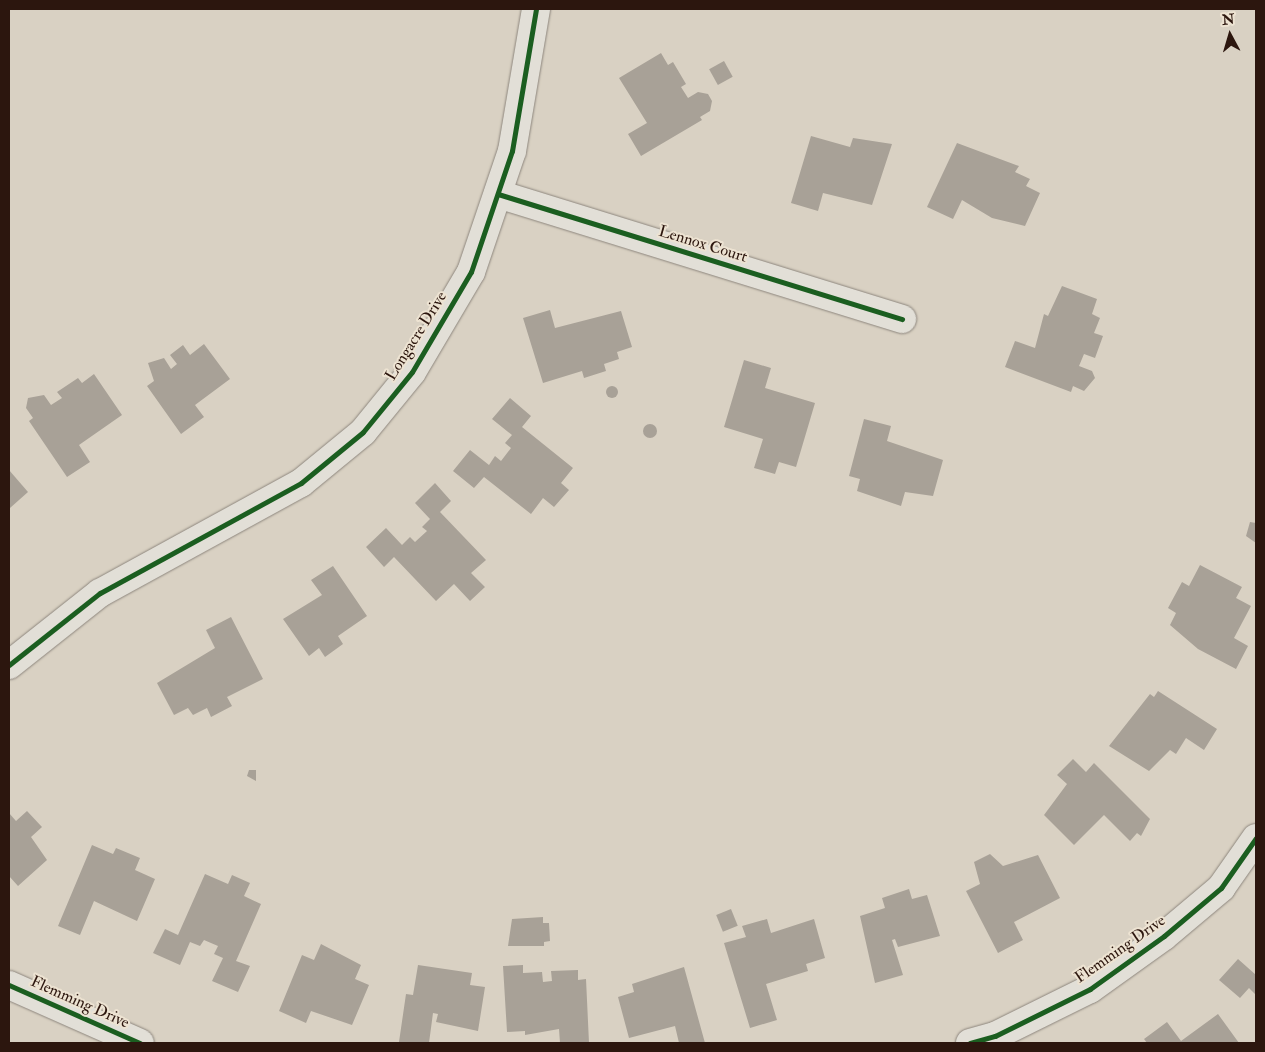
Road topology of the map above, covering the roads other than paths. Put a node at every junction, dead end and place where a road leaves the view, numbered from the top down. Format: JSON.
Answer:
{"nodes":[{"id":1,"x":536,"y":9,"type":"edge"},
{"id":2,"x":498,"y":194,"type":"junction"},
{"id":3,"x":902,"y":318,"type":"dead end"},
{"id":4,"x":9,"y":666,"type":"edge"},
{"id":5,"x":1256,"y":838,"type":"edge"},
{"id":6,"x":9,"y":985,"type":"edge"},
{"id":7,"x":140,"y":1043,"type":"edge"},
{"id":8,"x":970,"y":1043,"type":"edge"}],
"edges":[{"from":1,"to":2,"type":"street","name":"Longacre Drive"},
{"from":2,"to":3,"type":"street","name":"Lennox Court"},
{"from":2,"to":4,"type":"street","name":"Longacre Drive"},
{"from":5,"to":8,"type":"street","name":"Flemming Drive"},
{"from":6,"to":7,"type":"street","name":"Flemming Drive"}]}
